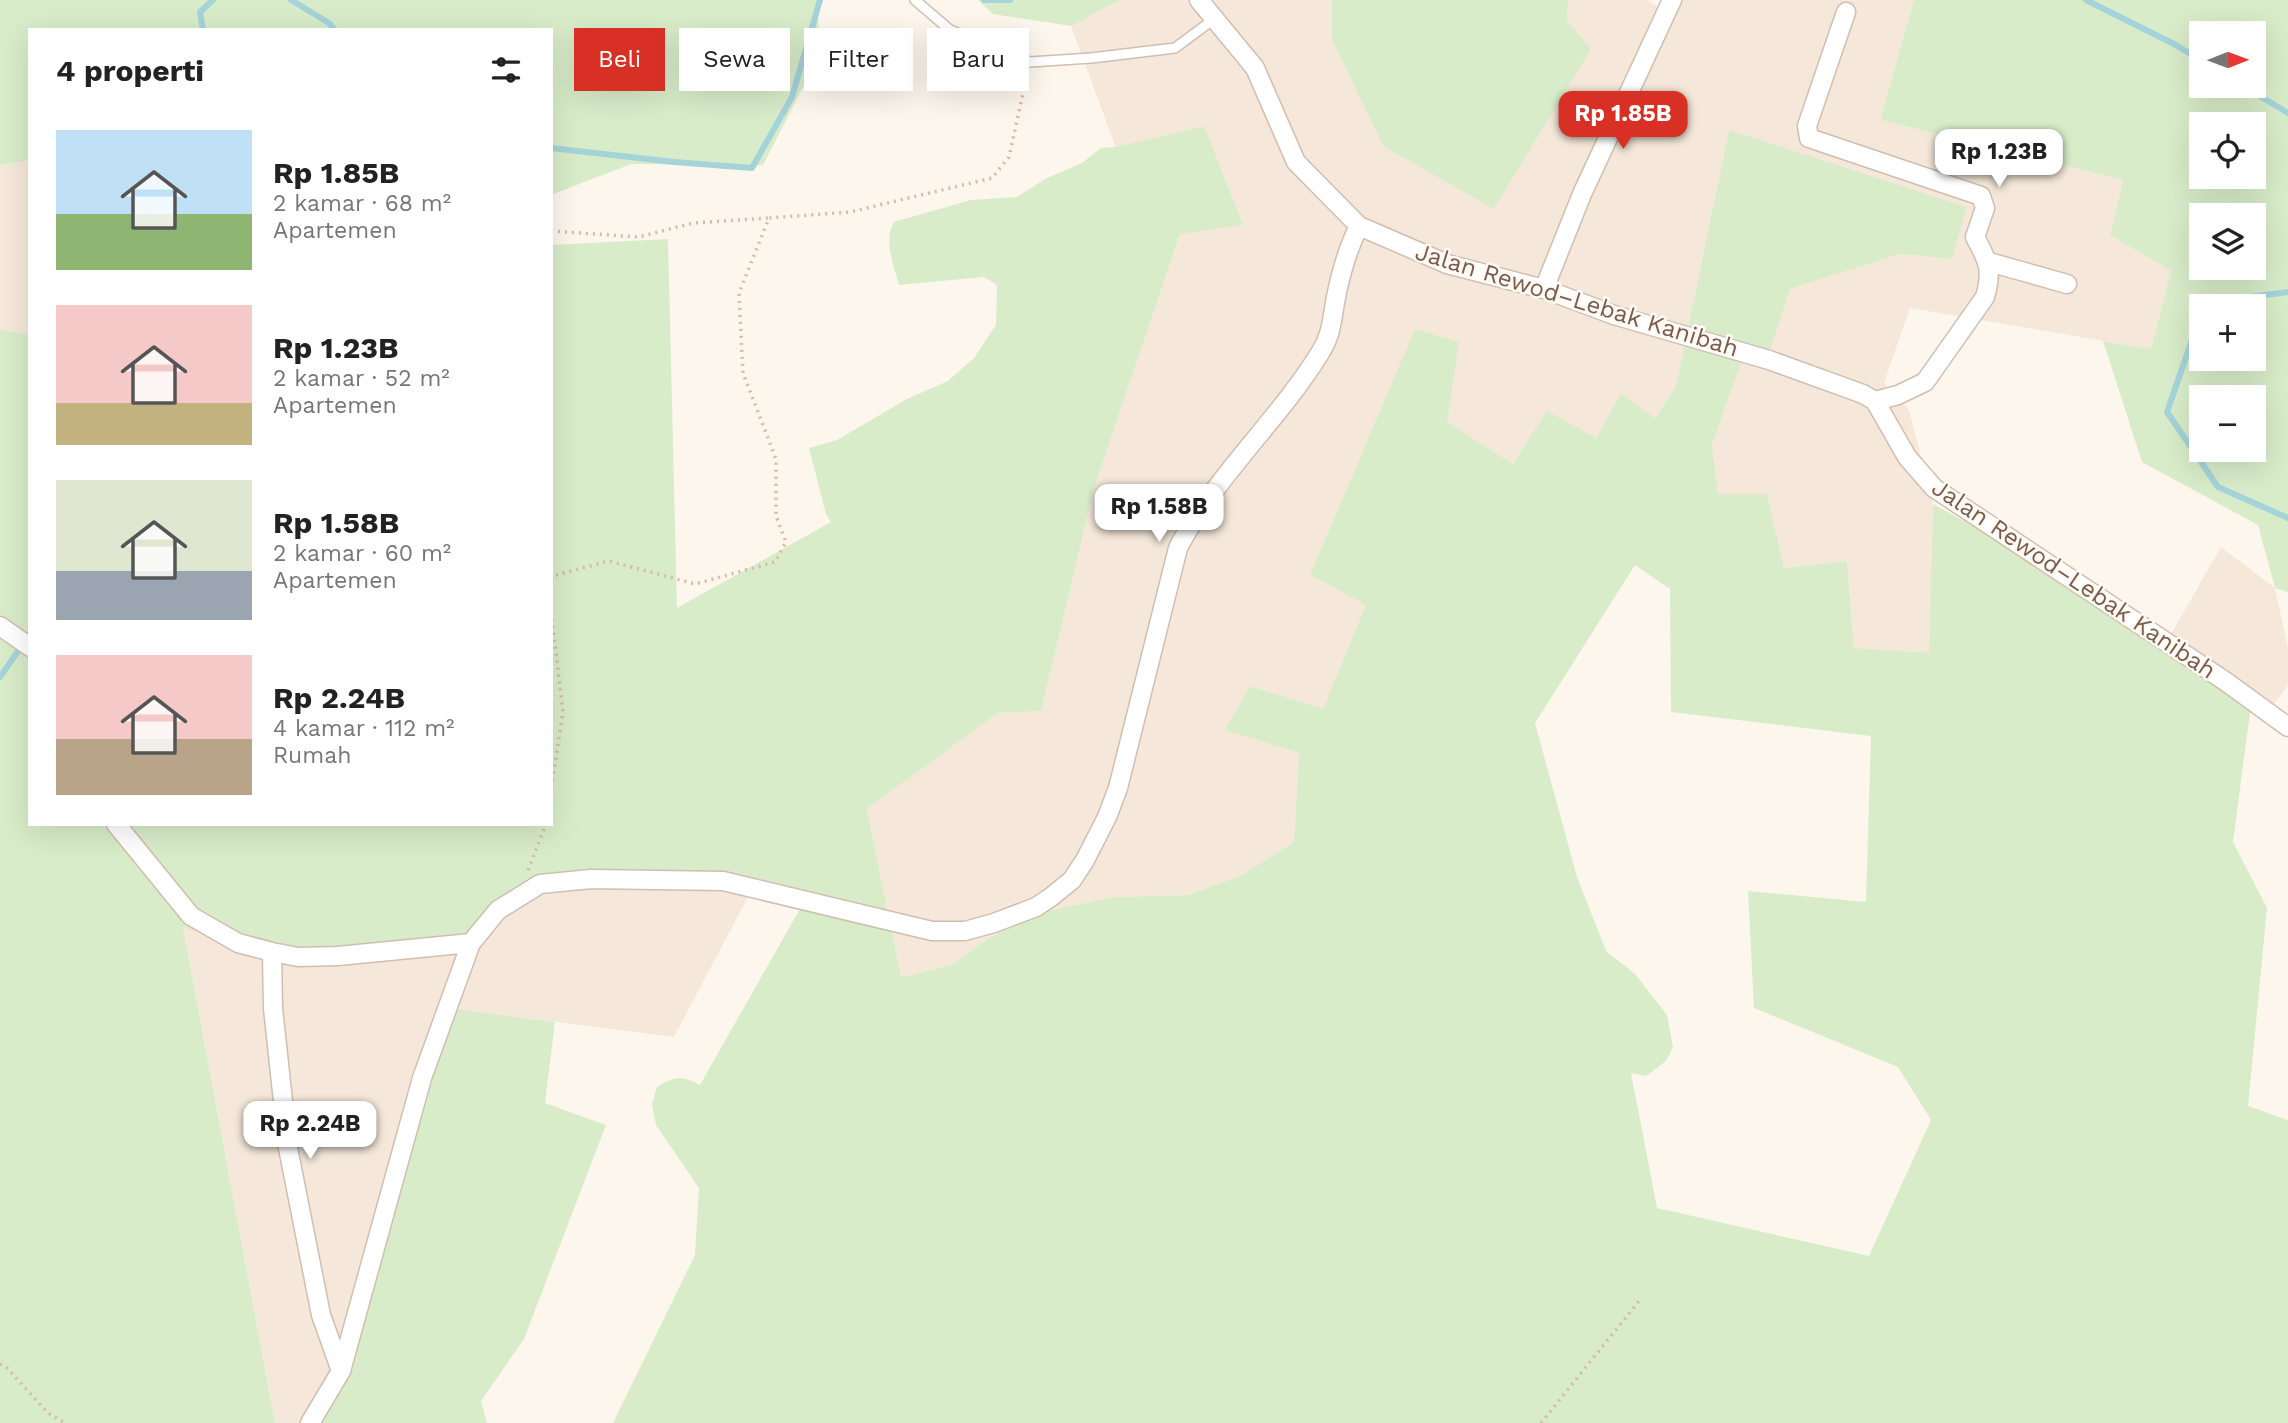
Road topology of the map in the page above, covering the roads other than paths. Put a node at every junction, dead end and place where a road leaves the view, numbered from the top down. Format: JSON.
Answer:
{"nodes":[{"id":1,"x":915,"y":0,"type":"edge"},
{"id":2,"x":1199,"y":0,"type":"edge"},
{"id":3,"x":1672,"y":0,"type":"edge"},
{"id":4,"x":1846,"y":12,"type":"dead end"},
{"id":5,"x":1214,"y":19,"type":"junction"},
{"id":6,"x":1359,"y":226,"type":"junction"},
{"id":7,"x":1989,"y":262,"type":"junction"},
{"id":8,"x":2067,"y":284,"type":"dead end"},
{"id":9,"x":1544,"y":289,"type":"junction"},
{"id":10,"x":1875,"y":401,"type":"junction"},
{"id":11,"x":0,"y":626,"type":"edge"},
{"id":12,"x":28,"y":647,"type":"edge"},
{"id":13,"x":2288,"y":727,"type":"edge"},
{"id":14,"x":118,"y":826,"type":"edge"},
{"id":15,"x":471,"y":943,"type":"junction"},
{"id":16,"x":272,"y":952,"type":"junction"},
{"id":17,"x":341,"y":1371,"type":"junction"},
{"id":18,"x":310,"y":1423,"type":"edge"}],
"edges":[{"from":1,"to":5,"type":"lane"},
{"from":2,"to":5,"type":"street"},
{"from":3,"to":9,"type":"street"},
{"from":4,"to":7,"type":"street"},
{"from":5,"to":6,"type":"street"},
{"from":6,"to":9,"type":"street","name":"Jalan Rewod–Lebak Kanibah"},
{"from":6,"to":15,"type":"street"},
{"from":7,"to":8,"type":"street"},
{"from":7,"to":10,"type":"street"},
{"from":9,"to":10,"type":"street","name":"Jalan Rewod–Lebak Kanibah"},
{"from":10,"to":13,"type":"street","name":"Jalan Rewod–Lebak Kanibah"},
{"from":11,"to":12,"type":"street"},
{"from":14,"to":16,"type":"street"},
{"from":15,"to":16,"type":"street"},
{"from":15,"to":17,"type":"street"},
{"from":16,"to":17,"type":"street"},
{"from":17,"to":18,"type":"street"}]}
